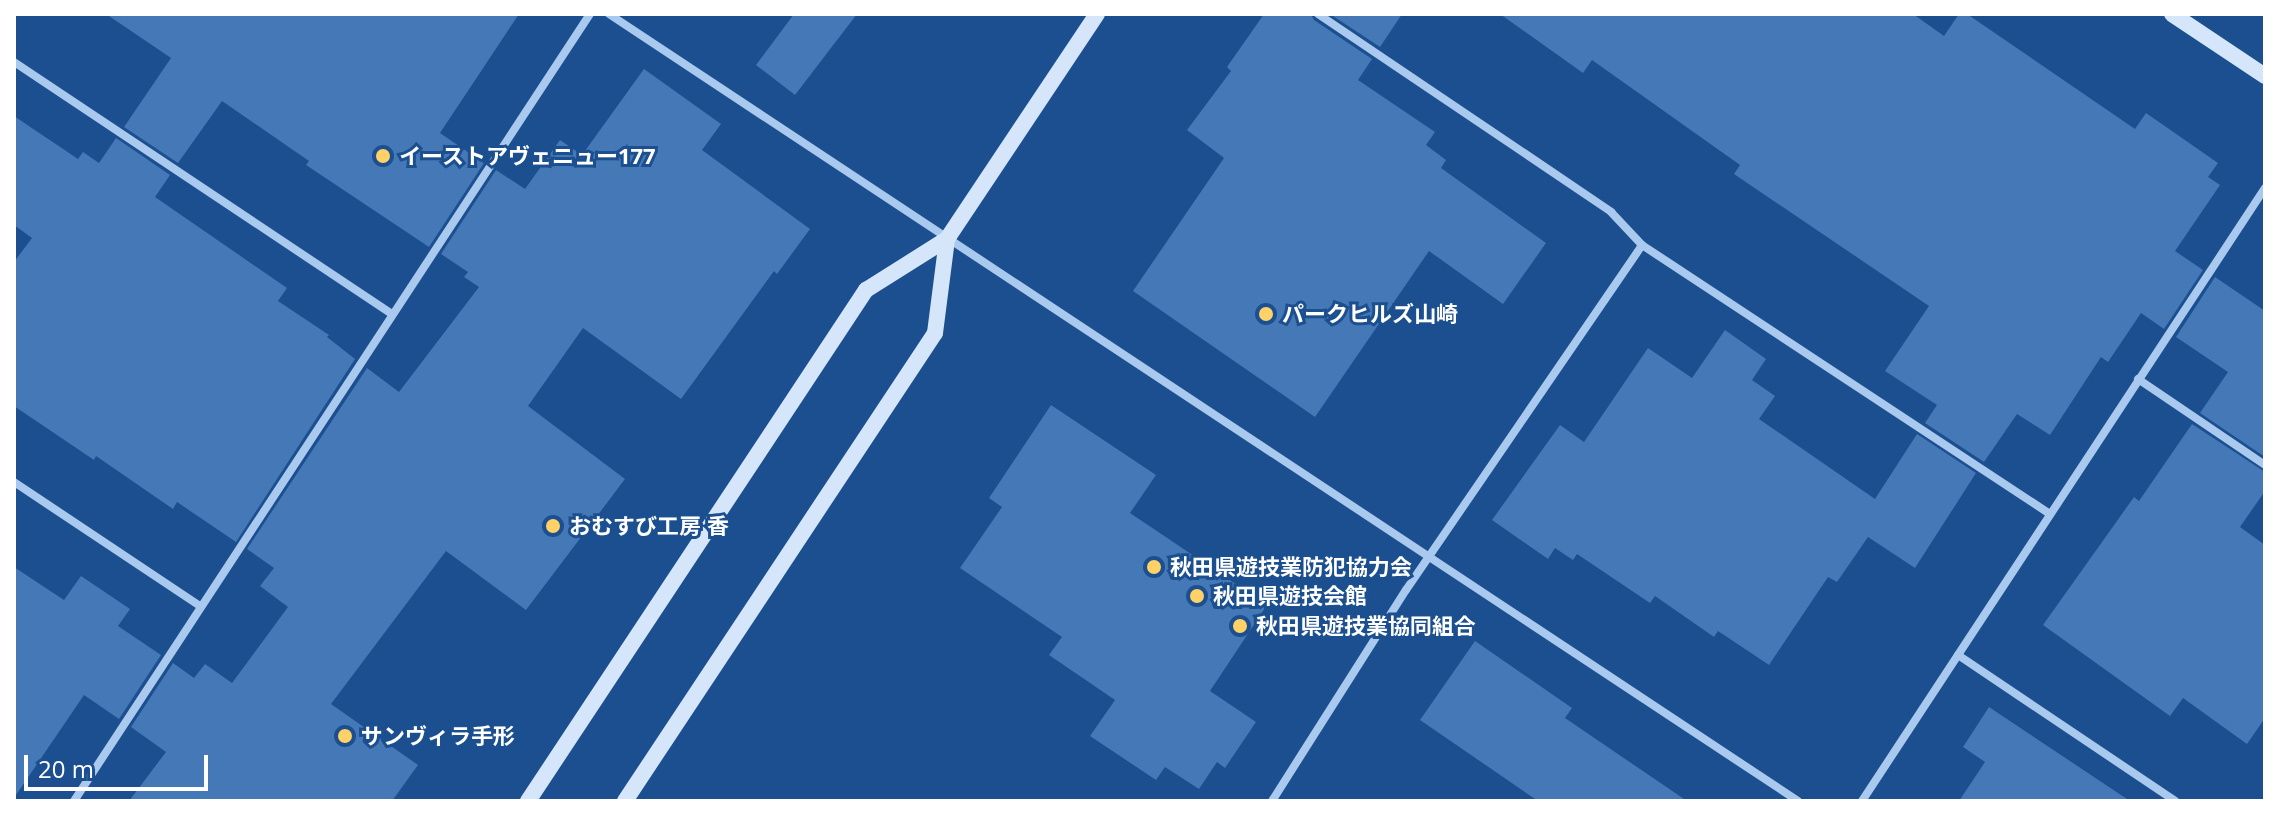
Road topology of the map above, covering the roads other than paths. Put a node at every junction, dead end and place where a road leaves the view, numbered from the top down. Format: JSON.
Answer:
{"nodes":[{"id":1,"x":590,"y":14,"type":"edge"},
{"id":2,"x":609,"y":14,"type":"edge"},
{"id":3,"x":1097,"y":14,"type":"edge"},
{"id":4,"x":1318,"y":14,"type":"edge"},
{"id":5,"x":2172,"y":14,"type":"edge"},
{"id":6,"x":14,"y":62,"type":"edge"},
{"id":7,"x":2265,"y":76,"type":"edge"},
{"id":8,"x":2265,"y":188,"type":"edge"},
{"id":9,"x":947,"y":239,"type":"junction"},
{"id":10,"x":1642,"y":245,"type":"junction"},
{"id":11,"x":392,"y":314,"type":"junction"},
{"id":12,"x":2138,"y":379,"type":"junction"},
{"id":13,"x":2265,"y":465,"type":"edge"},
{"id":14,"x":14,"y":482,"type":"edge"},
{"id":15,"x":2049,"y":513,"type":"junction"},
{"id":16,"x":1429,"y":557,"type":"junction"},
{"id":17,"x":200,"y":606,"type":"junction"},
{"id":18,"x":1958,"y":655,"type":"junction"},
{"id":19,"x":74,"y":801,"type":"edge"},
{"id":20,"x":528,"y":801,"type":"edge"},
{"id":21,"x":625,"y":801,"type":"edge"},
{"id":22,"x":1272,"y":801,"type":"edge"},
{"id":23,"x":1798,"y":801,"type":"edge"},
{"id":24,"x":1862,"y":801,"type":"edge"},
{"id":25,"x":2175,"y":801,"type":"edge"}],
"edges":[{"from":1,"to":11,"type":"street"},
{"from":2,"to":9,"type":"street"},
{"from":3,"to":9,"type":"street"},
{"from":4,"to":10,"type":"street"},
{"from":5,"to":7,"type":"street"},
{"from":6,"to":11,"type":"street"},
{"from":8,"to":12,"type":"street"},
{"from":9,"to":16,"type":"street"},
{"from":9,"to":20,"type":"street"},
{"from":9,"to":21,"type":"street"},
{"from":10,"to":15,"type":"street"},
{"from":10,"to":16,"type":"street"},
{"from":11,"to":17,"type":"street"},
{"from":12,"to":13,"type":"street"},
{"from":12,"to":15,"type":"street"},
{"from":14,"to":17,"type":"street"},
{"from":15,"to":18,"type":"street"},
{"from":16,"to":22,"type":"street"},
{"from":16,"to":23,"type":"street"},
{"from":17,"to":19,"type":"street"},
{"from":18,"to":24,"type":"street"},
{"from":18,"to":25,"type":"street"}]}
